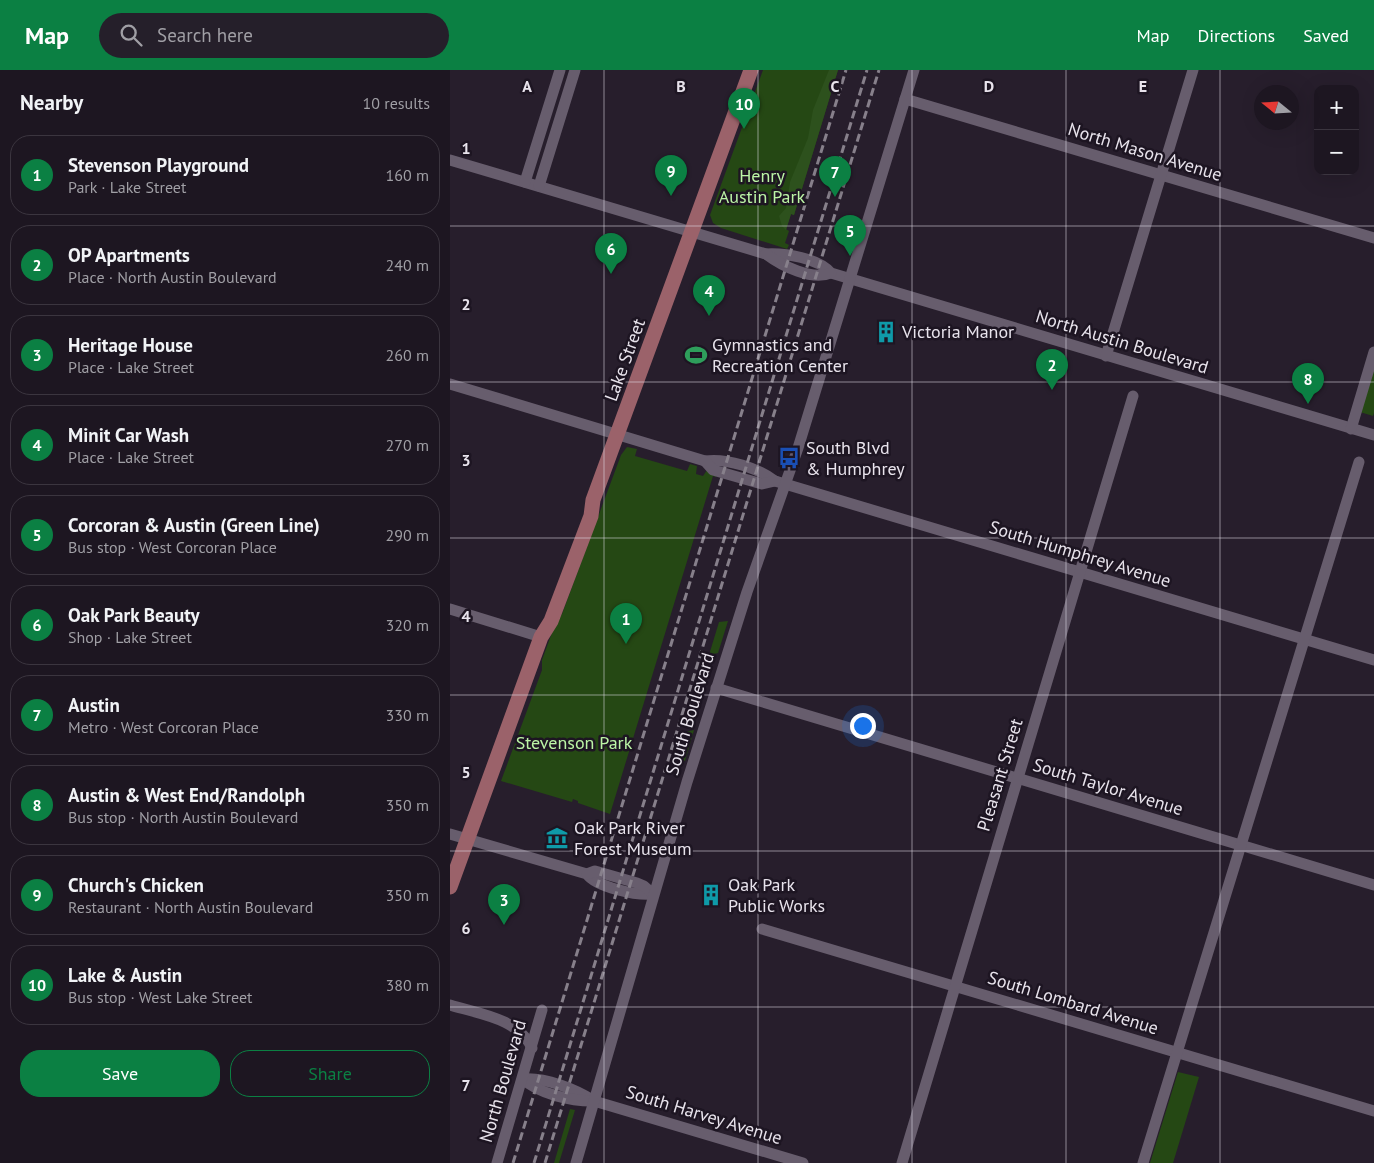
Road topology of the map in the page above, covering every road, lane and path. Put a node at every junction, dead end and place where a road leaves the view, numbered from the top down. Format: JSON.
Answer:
{"nodes":[{"id":1,"x":560,"y":70,"type":"edge"},
{"id":2,"x":575,"y":70,"type":"edge"},
{"id":3,"x":750,"y":70,"type":"edge"},
{"id":4,"x":914,"y":70,"type":"edge"},
{"id":5,"x":1193,"y":70,"type":"edge"},
{"id":6,"x":905,"y":99,"type":"junction"},
{"id":7,"x":450,"y":160,"type":"edge"},
{"id":8,"x":1161,"y":175,"type":"junction"},
{"id":9,"x":525,"y":182,"type":"junction"},
{"id":10,"x":539,"y":186,"type":"junction"},
{"id":11,"x":691,"y":232,"type":"junction"},
{"id":12,"x":1374,"y":238,"type":"edge"},
{"id":13,"x":850,"y":279,"type":"junction"},
{"id":14,"x":1374,"y":352,"type":"edge"},
{"id":15,"x":1106,"y":356,"type":"junction"},
{"id":16,"x":450,"y":384,"type":"edge"},
{"id":17,"x":1133,"y":396,"type":"dead end"},
{"id":18,"x":1350,"y":428,"type":"junction"},
{"id":19,"x":617,"y":435,"type":"junction"},
{"id":20,"x":1374,"y":435,"type":"edge"},
{"id":21,"x":1359,"y":462,"type":"dead end"},
{"id":22,"x":780,"y":482,"type":"junction"},
{"id":23,"x":1080,"y":572,"type":"junction"},
{"id":24,"x":450,"y":609,"type":"edge"},
{"id":25,"x":541,"y":637,"type":"junction"},
{"id":26,"x":1304,"y":639,"type":"junction"},
{"id":27,"x":1374,"y":660,"type":"edge"},
{"id":28,"x":716,"y":688,"type":"junction"},
{"id":29,"x":1018,"y":778,"type":"junction"},
{"id":30,"x":450,"y":834,"type":"edge"},
{"id":31,"x":468,"y":839,"type":"junction"},
{"id":32,"x":1241,"y":845,"type":"junction"},
{"id":33,"x":1374,"y":885,"type":"edge"},
{"id":34,"x":450,"y":887,"type":"edge"},
{"id":35,"x":654,"y":894,"type":"junction"},
{"id":36,"x":762,"y":929,"type":"dead end"},
{"id":37,"x":955,"y":986,"type":"junction"},
{"id":38,"x":450,"y":1005,"type":"edge"},
{"id":39,"x":542,"y":1010,"type":"dead end"},
{"id":40,"x":532,"y":1048,"type":"junction"},
{"id":41,"x":1177,"y":1052,"type":"junction"},
{"id":42,"x":523,"y":1079,"type":"junction"},
{"id":43,"x":594,"y":1100,"type":"junction"},
{"id":44,"x":1374,"y":1111,"type":"edge"},
{"id":45,"x":497,"y":1163,"type":"edge"},
{"id":46,"x":576,"y":1163,"type":"edge"},
{"id":47,"x":803,"y":1163,"type":"edge"},
{"id":48,"x":902,"y":1163,"type":"edge"},
{"id":49,"x":1143,"y":1163,"type":"edge"}],
"edges":[{"from":1,"to":9,"type":"street"},
{"from":2,"to":10,"type":"street"},
{"from":3,"to":11,"type":"main road","name":"Lake Street"},
{"from":4,"to":6,"type":"street","name":"South Boulevard"},
{"from":5,"to":8,"type":"street"},
{"from":6,"to":8,"type":"street","name":"North Mason Avenue"},
{"from":6,"to":13,"type":"street","name":"South Boulevard"},
{"from":7,"to":9,"type":"street","name":"North Austin Boulevard"},
{"from":8,"to":12,"type":"street","name":"North Mason Avenue"},
{"from":8,"to":15,"type":"street"},
{"from":9,"to":10,"type":"street","name":"North Austin Boulevard"},
{"from":10,"to":11,"type":"street","name":"North Austin Boulevard"},
{"from":11,"to":13,"type":"street","name":"North Austin Boulevard"},
{"from":11,"to":19,"type":"main road","name":"Lake Street"},
{"from":13,"to":15,"type":"street","name":"North Austin Boulevard"},
{"from":13,"to":22,"type":"street","name":"South Boulevard"},
{"from":14,"to":18,"type":"street"},
{"from":15,"to":18,"type":"street","name":"North Austin Boulevard"},
{"from":16,"to":19,"type":"street","name":"South Humphrey Avenue"},
{"from":17,"to":23,"type":"street","name":"Pleasant Street"},
{"from":18,"to":20,"type":"street","name":"North Austin Boulevard"},
{"from":19,"to":22,"type":"street","name":"South Humphrey Avenue"},
{"from":19,"to":25,"type":"main road","name":"Lake Street"},
{"from":21,"to":26,"type":"street"},
{"from":22,"to":23,"type":"street","name":"South Humphrey Avenue"},
{"from":22,"to":28,"type":"street","name":"South Boulevard"},
{"from":23,"to":26,"type":"street","name":"South Humphrey Avenue"},
{"from":23,"to":29,"type":"street","name":"Pleasant Street"},
{"from":24,"to":25,"type":"street"},
{"from":25,"to":31,"type":"main road","name":"Lake Street"},
{"from":26,"to":27,"type":"street","name":"South Humphrey Avenue"},
{"from":26,"to":32,"type":"street"},
{"from":28,"to":29,"type":"street","name":"South Taylor Avenue"},
{"from":28,"to":35,"type":"street","name":"South Boulevard"},
{"from":29,"to":32,"type":"street","name":"South Taylor Avenue"},
{"from":29,"to":37,"type":"street","name":"Pleasant Street"},
{"from":30,"to":31,"type":"street"},
{"from":31,"to":34,"type":"main road","name":"Lake Street"},
{"from":31,"to":35,"type":"street"},
{"from":32,"to":33,"type":"street","name":"South Taylor Avenue"},
{"from":32,"to":41,"type":"street"},
{"from":35,"to":43,"type":"street","name":"South Boulevard"},
{"from":36,"to":37,"type":"street","name":"South Lombard Avenue"},
{"from":37,"to":41,"type":"street","name":"South Lombard Avenue"},
{"from":37,"to":48,"type":"street","name":"Pleasant Street"},
{"from":38,"to":40,"type":"street"},
{"from":39,"to":40,"type":"street","name":"North Boulevard"},
{"from":40,"to":42,"type":"street","name":"North Boulevard"},
{"from":41,"to":44,"type":"street","name":"South Lombard Avenue"},
{"from":41,"to":49,"type":"street"},
{"from":42,"to":43,"type":"street","name":"South Harvey Avenue"},
{"from":42,"to":45,"type":"street","name":"North Boulevard"},
{"from":43,"to":46,"type":"street","name":"South Boulevard"},
{"from":43,"to":47,"type":"street","name":"South Harvey Avenue"}]}
